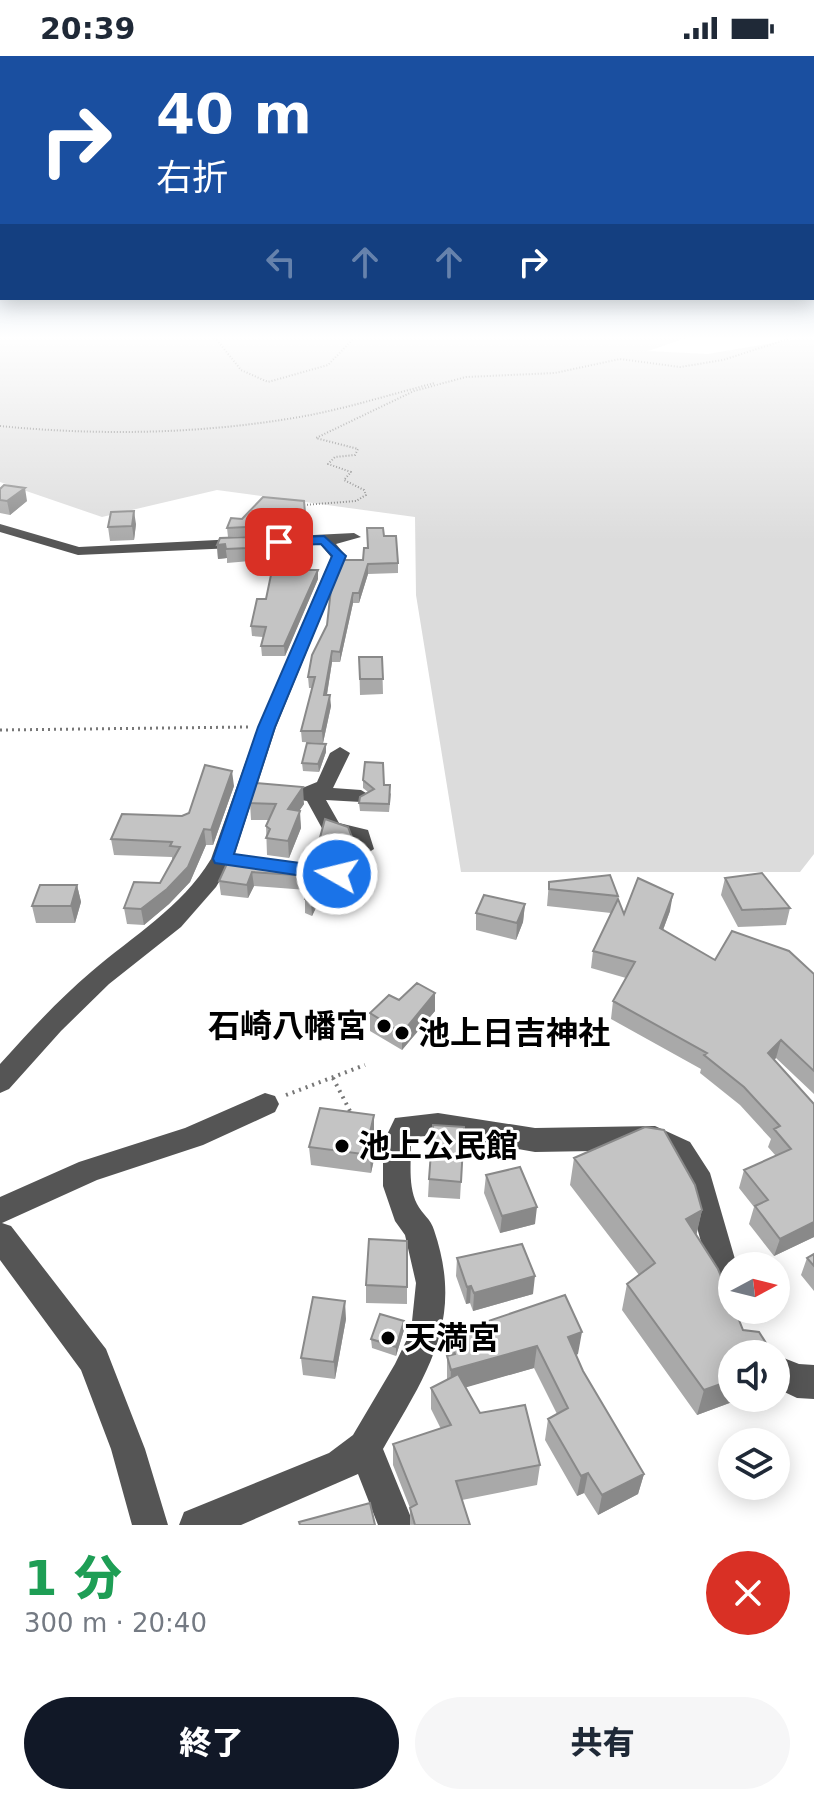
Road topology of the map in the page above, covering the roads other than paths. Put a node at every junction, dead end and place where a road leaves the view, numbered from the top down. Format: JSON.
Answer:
{"nodes":[{"id":1,"x":0,"y":528,"type":"edge"},
{"id":2,"x":354,"y":537,"type":"dead end"},
{"id":3,"x":325,"y":541,"type":"junction"},
{"id":4,"x":340,"y":753,"type":"dead end"},
{"id":5,"x":246,"y":790,"type":"junction"},
{"id":6,"x":311,"y":793,"type":"junction"},
{"id":7,"x":361,"y":796,"type":"edge"},
{"id":8,"x":363,"y":849,"type":"dead end"},
{"id":9,"x":222,"y":859,"type":"junction"},
{"id":10,"x":251,"y":863,"type":"edge"},
{"id":11,"x":280,"y":867,"type":"edge"},
{"id":12,"x":337,"y":874,"type":"dead end"},
{"id":13,"x":0,"y":1082,"type":"edge"},
{"id":14,"x":265,"y":1104,"type":"road end"},
{"id":15,"x":0,"y":1211,"type":"edge"},
{"id":16,"x":0,"y":1236,"type":"edge"},
{"id":17,"x":718,"y":1252,"type":"edge"},
{"id":18,"x":790,"y":1378,"type":"edge"},
{"id":19,"x":814,"y":1382,"type":"edge"},
{"id":20,"x":365,"y":1447,"type":"junction"},
{"id":21,"x":150,"y":1525,"type":"edge"},
{"id":22,"x":197,"y":1525,"type":"edge"},
{"id":23,"x":396,"y":1525,"type":"edge"}],
"edges":[{"from":1,"to":3,"type":"street"},
{"from":2,"to":3,"type":"street"},
{"from":3,"to":5,"type":"street"},
{"from":4,"to":6,"type":"street"},
{"from":5,"to":6,"type":"street"},
{"from":5,"to":9,"type":"street"},
{"from":6,"to":7,"type":"street"},
{"from":6,"to":8,"type":"street"},
{"from":9,"to":10,"type":"street"},
{"from":9,"to":13,"type":"street"},
{"from":11,"to":12,"type":"street"},
{"from":14,"to":15,"type":"street"},
{"from":16,"to":21,"type":"street"},
{"from":17,"to":20,"type":"street"},
{"from":18,"to":19,"type":"street"},
{"from":20,"to":22,"type":"street"},
{"from":20,"to":23,"type":"street"}]}
